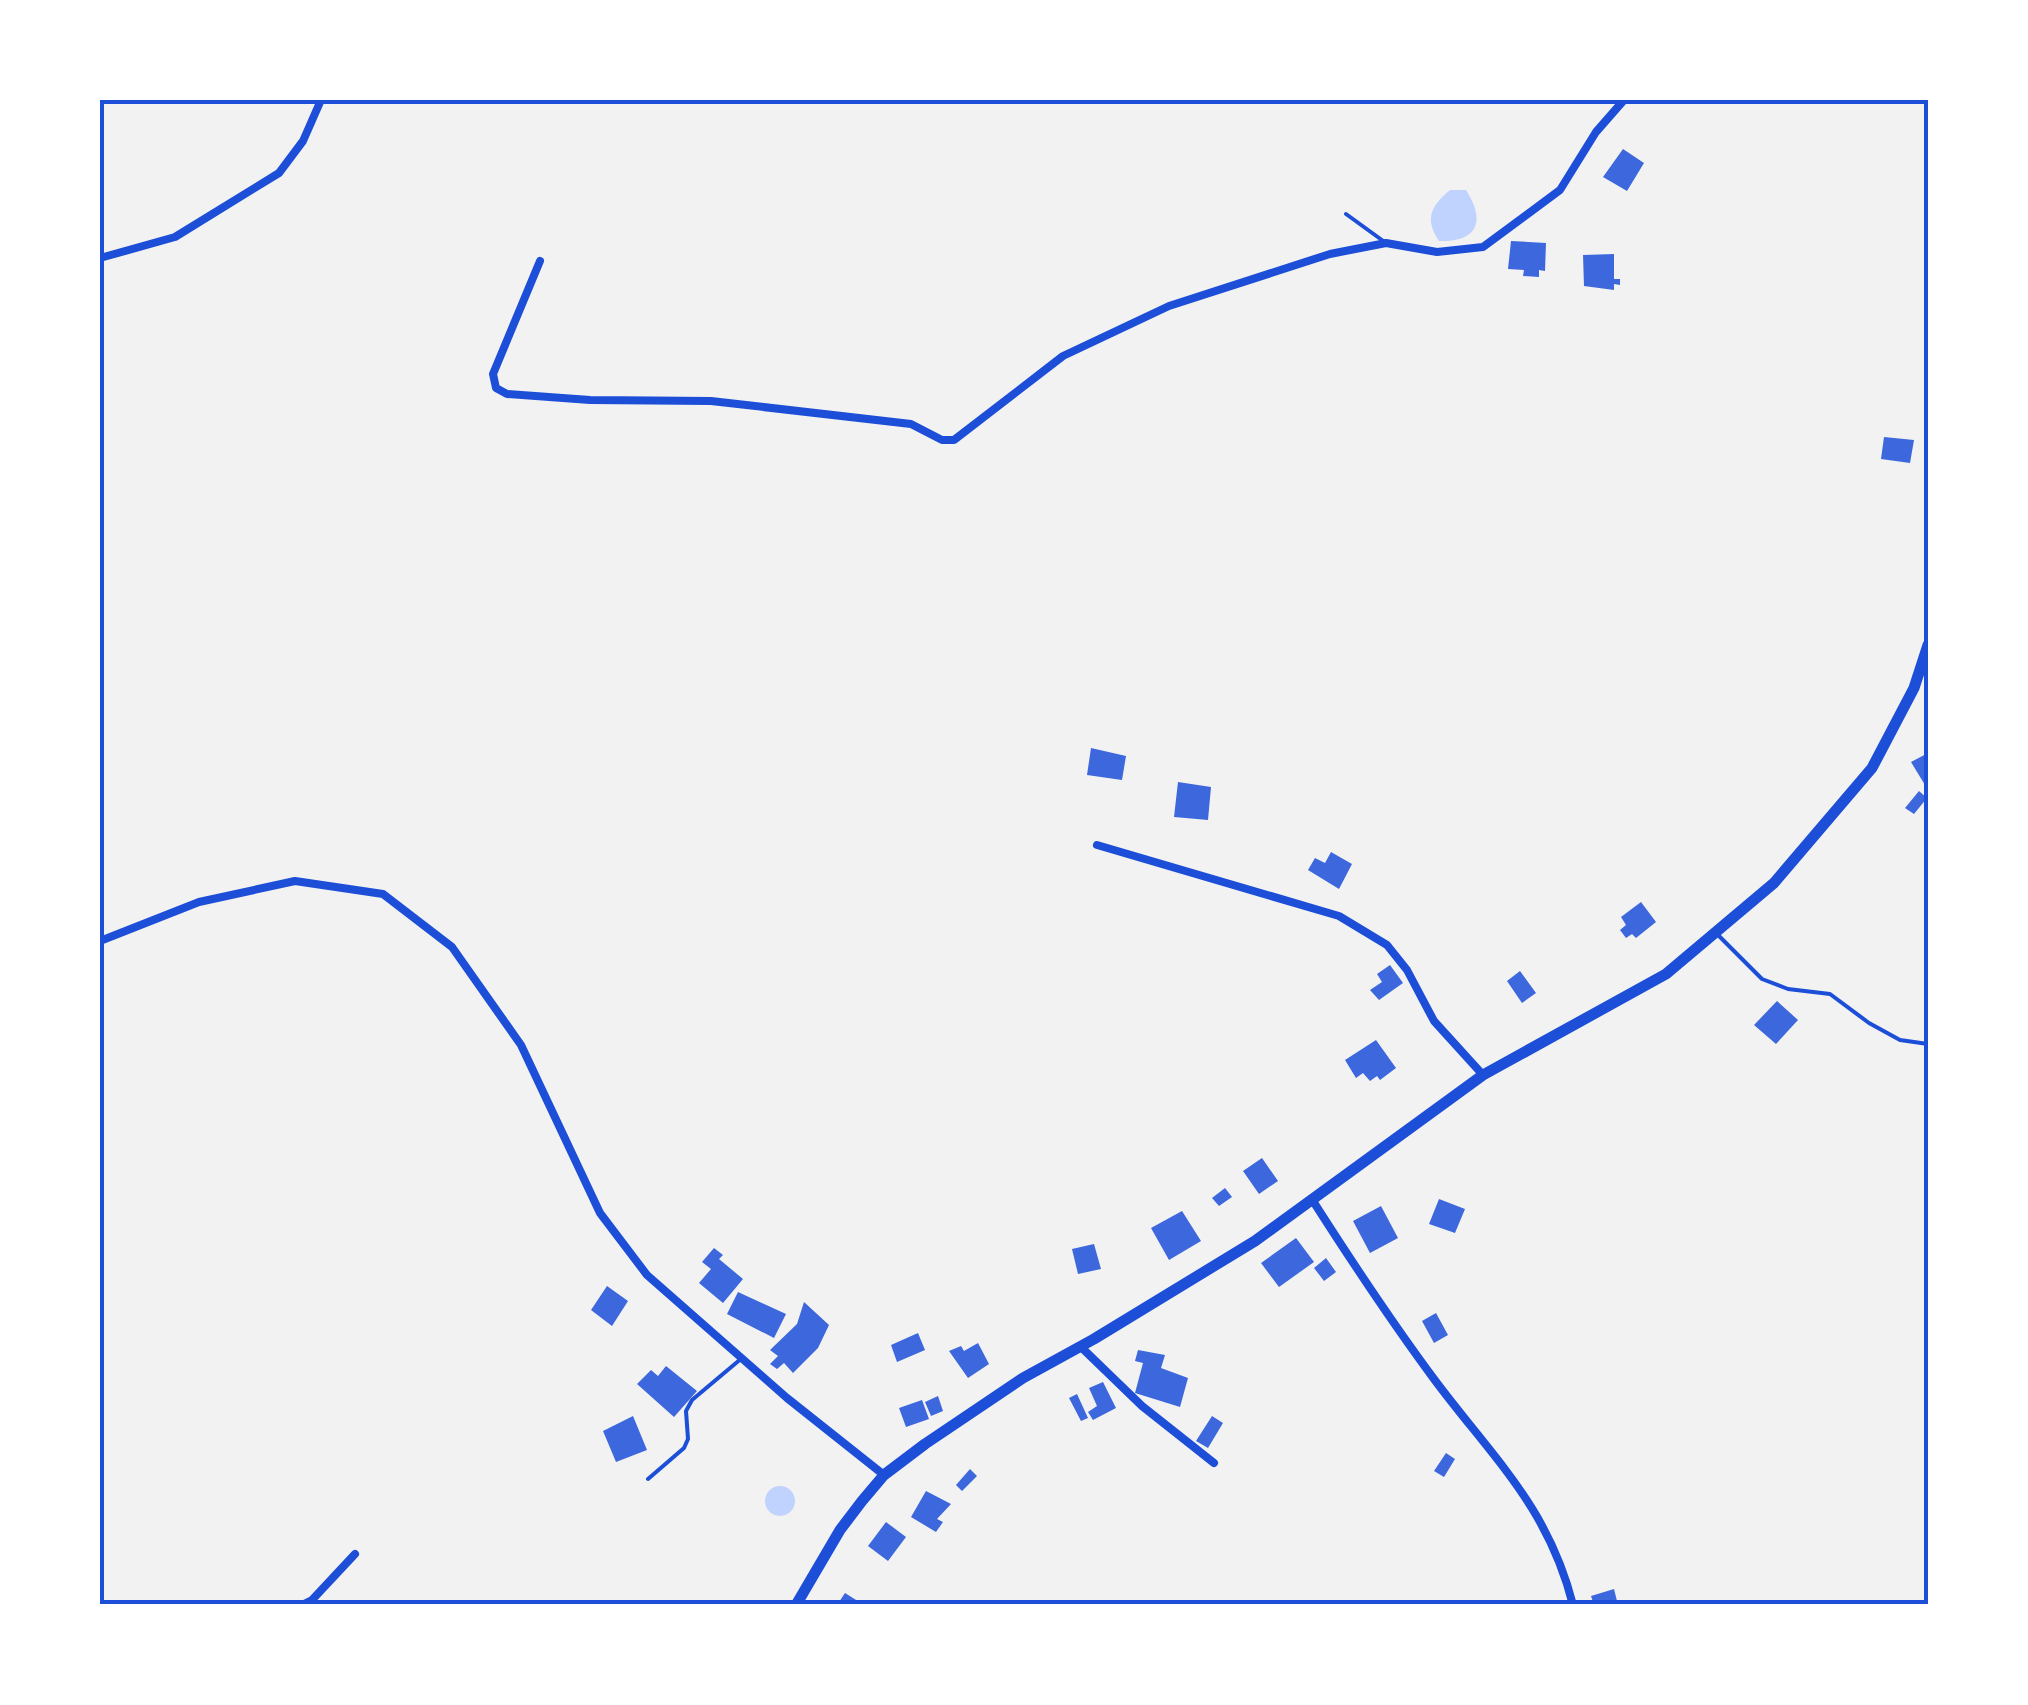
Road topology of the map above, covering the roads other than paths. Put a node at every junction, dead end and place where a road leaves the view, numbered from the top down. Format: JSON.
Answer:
{"nodes":[{"id":1,"x":321,"y":100,"type":"edge"},
{"id":2,"x":1624,"y":100,"type":"edge"},
{"id":3,"x":1346,"y":214,"type":"dead end"},
{"id":4,"x":1386,"y":243,"type":"junction"},
{"id":5,"x":100,"y":258,"type":"edge"},
{"id":6,"x":540,"y":261,"type":"dead end"},
{"id":7,"x":1928,"y":645,"type":"edge"},
{"id":8,"x":1097,"y":845,"type":"dead end"},
{"id":9,"x":1715,"y":933,"type":"junction"},
{"id":10,"x":100,"y":942,"type":"edge"},
{"id":11,"x":1928,"y":1044,"type":"edge"},
{"id":12,"x":1483,"y":1075,"type":"junction"},
{"id":13,"x":1314,"y":1201,"type":"junction"},
{"id":14,"x":1080,"y":1347,"type":"junction"},
{"id":15,"x":742,"y":1358,"type":"junction"},
{"id":16,"x":1214,"y":1463,"type":"dead end"},
{"id":17,"x":884,"y":1475,"type":"junction"},
{"id":18,"x":648,"y":1479,"type":"dead end"},
{"id":19,"x":355,"y":1554,"type":"dead end"},
{"id":20,"x":302,"y":1605,"type":"edge"},
{"id":21,"x":796,"y":1605,"type":"edge"},
{"id":22,"x":1574,"y":1605,"type":"edge"}],
"edges":[{"from":1,"to":5,"type":"street"},
{"from":2,"to":4,"type":"street"},
{"from":3,"to":4,"type":"lane"},
{"from":4,"to":6,"type":"street"},
{"from":7,"to":9,"type":"main road"},
{"from":8,"to":12,"type":"street"},
{"from":9,"to":11,"type":"lane"},
{"from":9,"to":12,"type":"main road"},
{"from":10,"to":15,"type":"street"},
{"from":12,"to":13,"type":"main road"},
{"from":13,"to":14,"type":"main road"},
{"from":13,"to":22,"type":"street"},
{"from":14,"to":16,"type":"street"},
{"from":14,"to":17,"type":"main road"},
{"from":15,"to":17,"type":"street"},
{"from":15,"to":18,"type":"lane"},
{"from":17,"to":21,"type":"main road"},
{"from":19,"to":20,"type":"street"}]}
